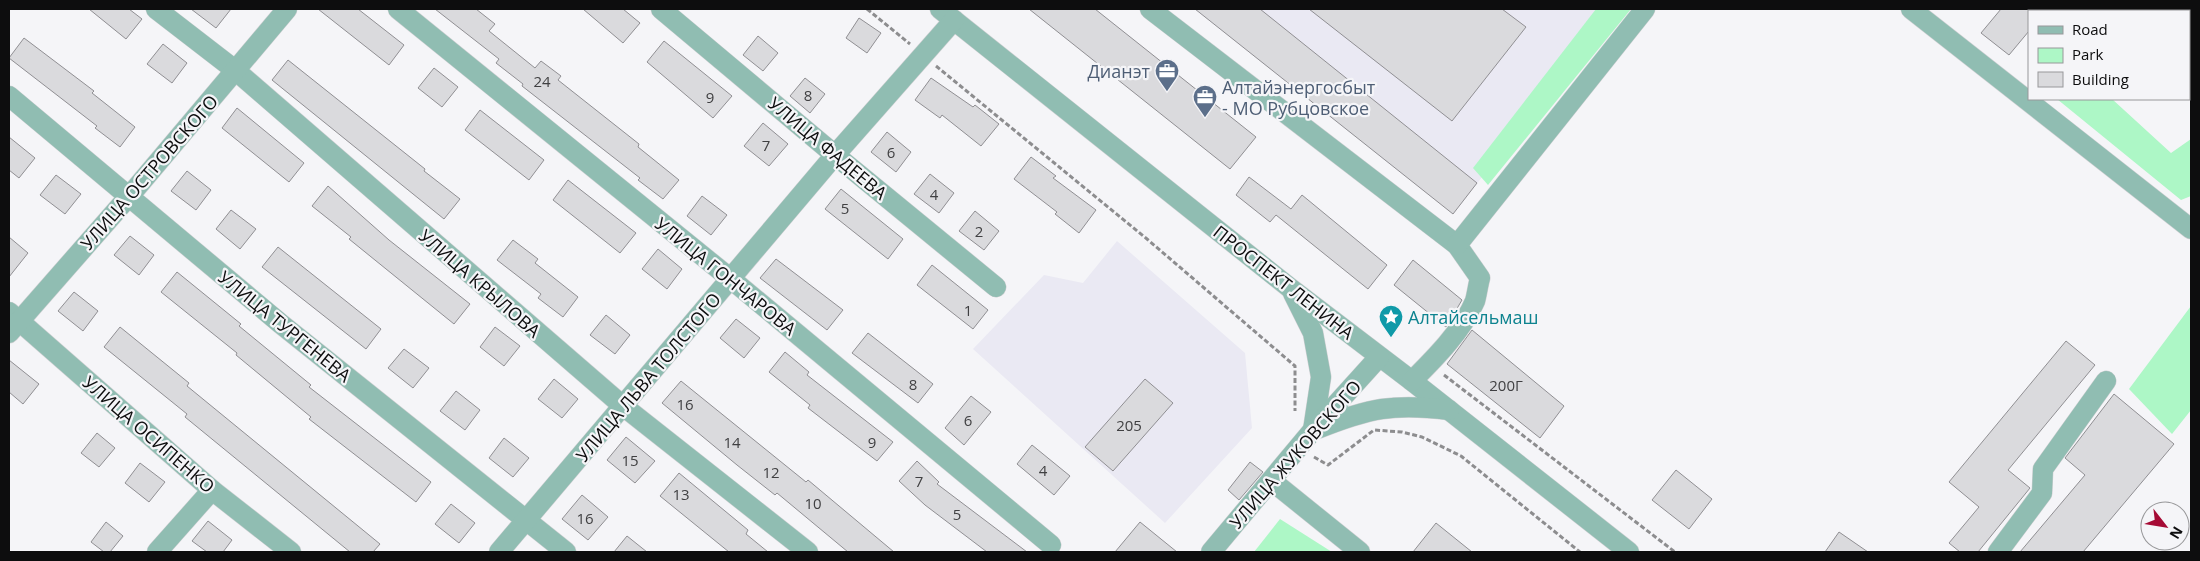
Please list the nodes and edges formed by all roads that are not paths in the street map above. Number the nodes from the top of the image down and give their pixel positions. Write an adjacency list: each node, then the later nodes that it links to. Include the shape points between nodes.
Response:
1 (156, 9): 9 (street, УЛИЦА КРЫЛОВА)
2 (287, 9): 9 (street, УЛИЦА ОСТРОВСКОГО)
3 (398, 9): 15 (street, УЛИЦА ГОНЧАРОВА)
4 (661, 9): 11 (street, УЛИЦА ФАДЕЕВА)
5 (1150, 9): 14 (street)
6 (1645, 9): 14 (street)
7 (1911, 9): 13 (street)
8 (947, 14): 11 (street, УЛИЦА ЛЬВА ТОЛСТОГО, via 923,55); 17 (street, ПРОСПЕКТ ЛЕНИНА)
9 (236, 70): 12 (street, УЛИЦА ОСТРОВСКОГО); 22 (street, УЛИЦА КРЫЛОВА)
10 (9, 96): 12 (street, УЛИЦА ТУРГЕНЕВА)
11 (836, 156): 15 (street, УЛИЦА ЛЬВА ТОЛСТОГО); 16 (street, УЛИЦА ФАДЕЕВА)
12 (129, 196): 18 (street, УЛИЦА ОСТРОВСКОГО); 27 (street, УЛИЦА ТУРГЕНЕВА, via 281,324)
13 (2191, 229)
14 (1456, 245): 20 (street, via 1480,278 1475,301 1458,329)
15 (731, 279): 22 (street, УЛИЦА ЛЬВА ТОЛСТОГО); 28 (street, УЛИЦА ГОНЧАРОВА)
16 (996, 286)
17 (1290, 288): 19 (street, ПРОСПЕКТ ЛЕНИНА); 24 (street, via 1313,333 1321,377)
18 (12, 322): 26 (street, УЛИЦА ОСИПЕНКО)
19 (1379, 357): 20 (street, ПРОСПЕКТ ЛЕНИНА); 24 (street, УЛИЦА ЖУКОВСКОГО)
20 (1412, 381): 23 (street, ПРОСПЕКТ ЛЕНИНА)
21 (2106, 382): 37 (street, via 2043,469 2042,493)
22 (623, 406): 27 (street, УЛИЦА ЛЬВА ТОЛСТОГО); 33 (street, УЛИЦА КРЫЛОВА)
23 (1450, 411): 24 (street, via 1394,406 1354,414); 36 (street, ПРОСПЕКТ ЛЕНИНА)
24 (1313, 430): 25 (street, УЛИЦА ЖУКОВСКОГО)
25 (1272, 481): 34 (street, УЛИЦА ЖУКОВСКОГО); 35 (street)
26 (212, 490): 29 (street); 30 (street, УЛИЦА ОСИПЕНКО)
27 (526, 520): 31 (street, УЛИЦА ЛЬВА ТОЛСТОГО); 32 (street, УЛИЦА ТУРГЕНЕВА)
28 (1051, 545)
29 (157, 552)
30 (291, 552)
31 (499, 552)
32 (566, 552)
33 (808, 552)
34 (1211, 552)
35 (1360, 552)
36 (1629, 552)
37 (1998, 552)

